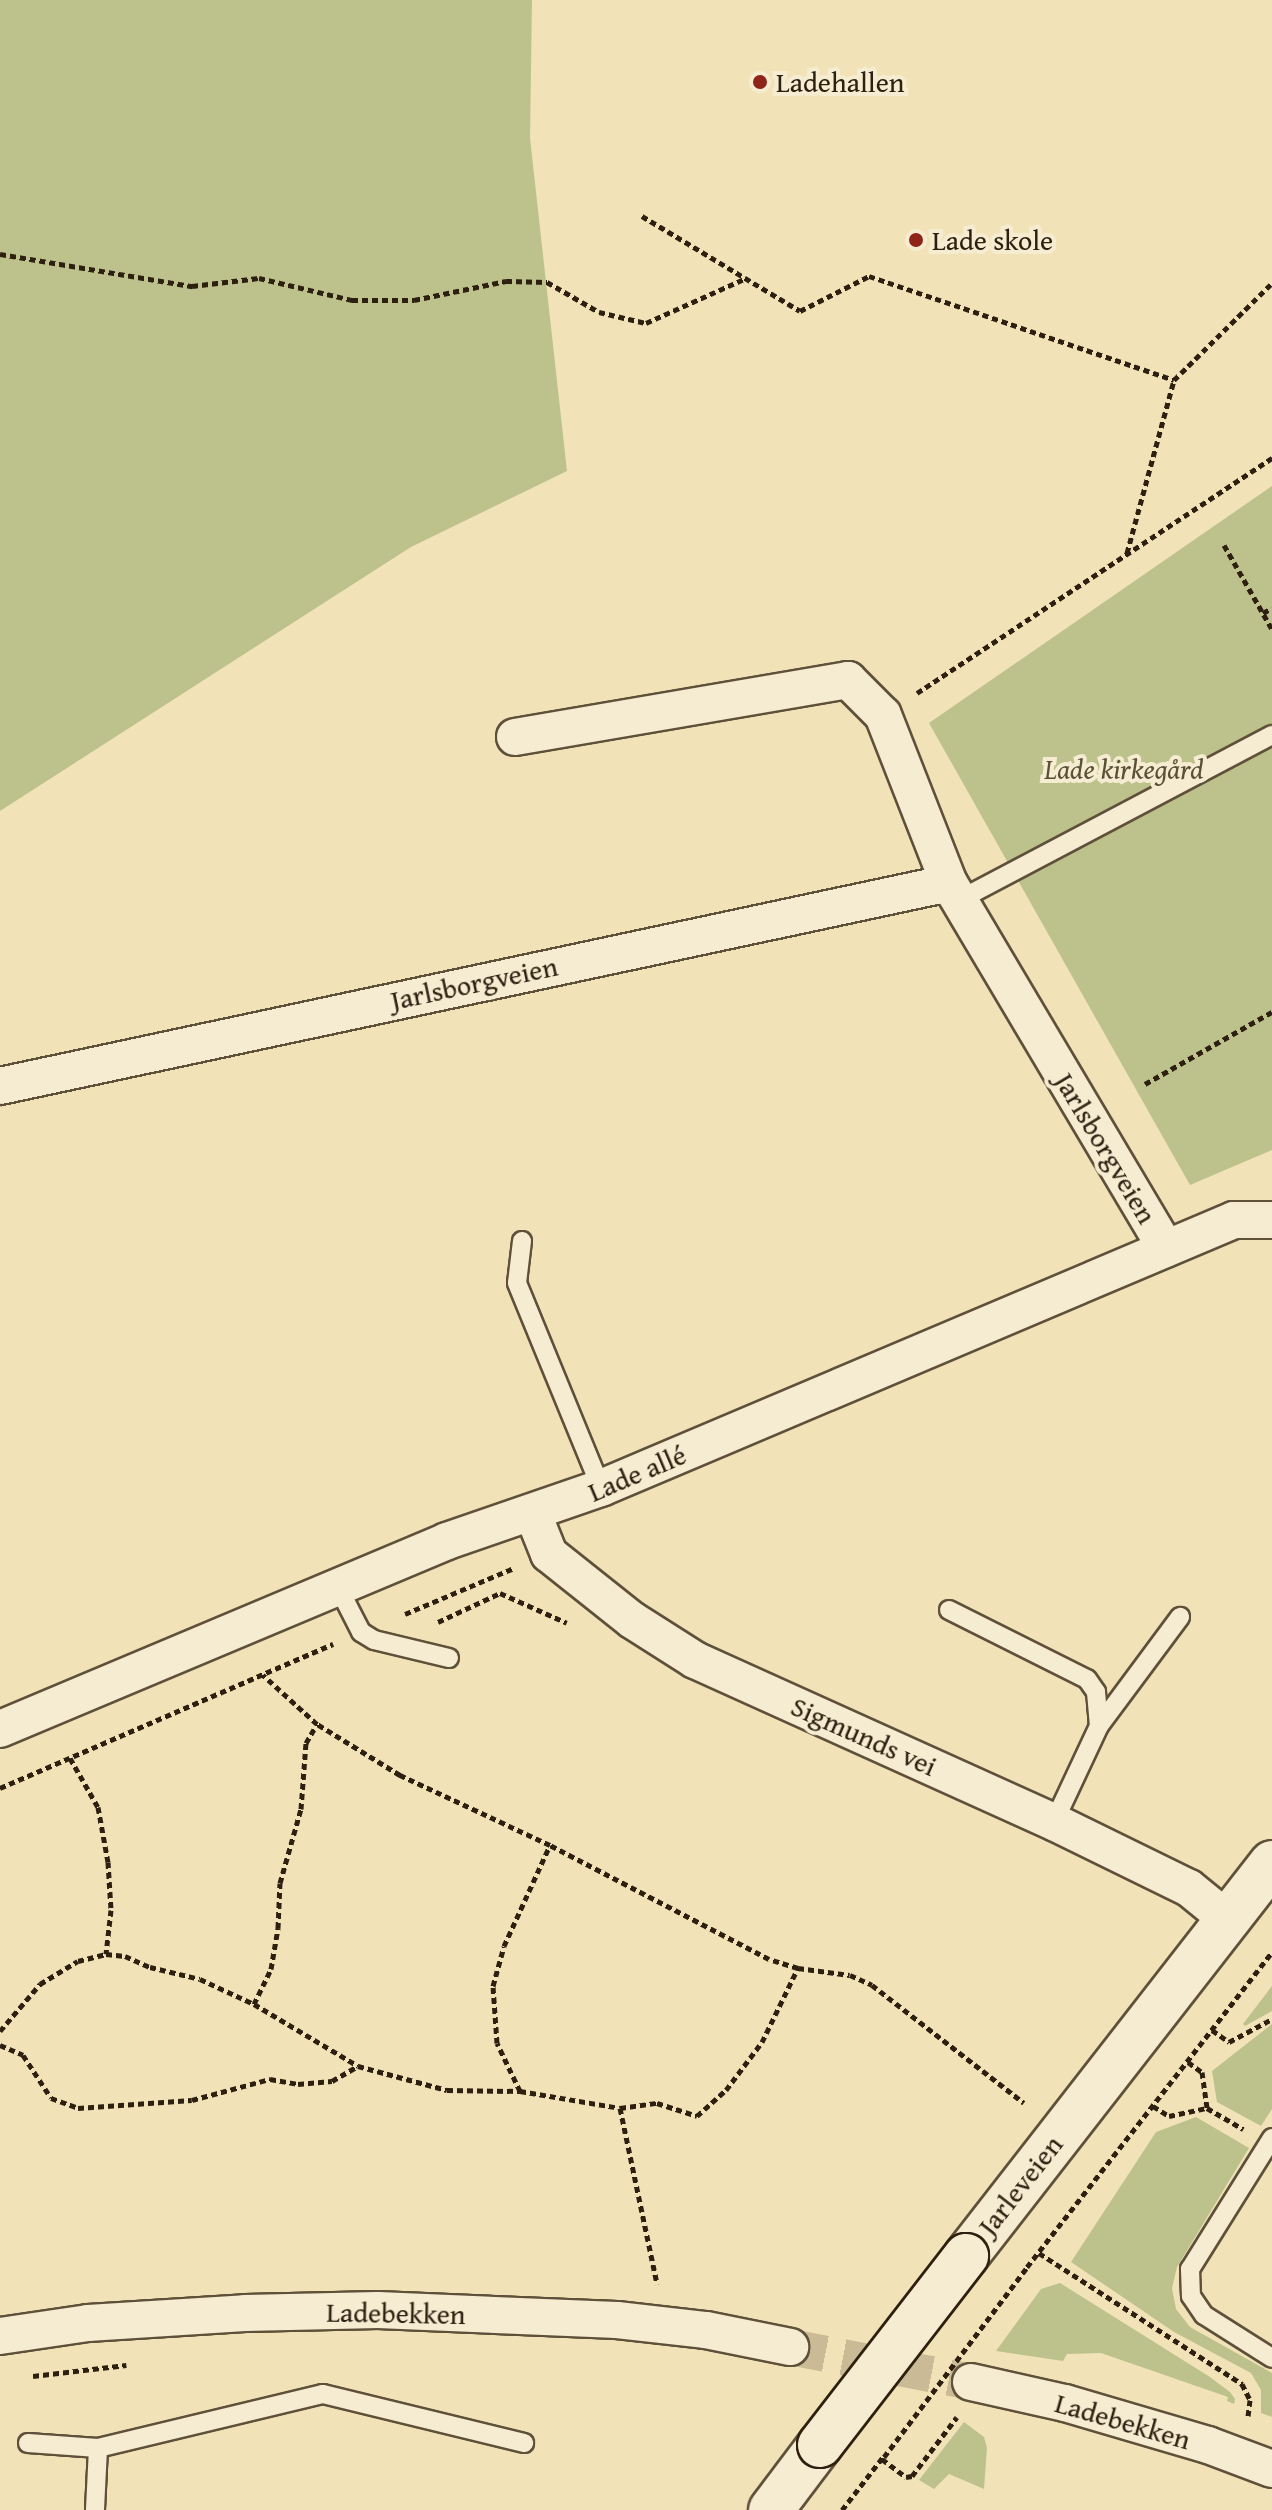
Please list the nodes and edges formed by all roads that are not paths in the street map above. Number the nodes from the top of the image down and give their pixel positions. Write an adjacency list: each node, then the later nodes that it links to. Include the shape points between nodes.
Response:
1 (1272, 735): 3 (lane)
2 (515, 737): 3 (street, Jarlsborgveien, via 848,680 883,715)
3 (954, 892): 4 (street, Jarlsborgveien); 7 (street, Jarlsborgveien)
4 (0, 1086)
5 (1272, 1220): 7 (street, Lade allé, via 1234,1220)
6 (522, 1241): 8 (lane, via 517,1283)
7 (1166, 1248): 8 (street, Lade allé)
8 (601, 1488): 9 (street, Lade allé)
9 (533, 1514): 10 (street, Lade allé); 16 (street, Sigmunds vei, via 549,1554 632,1620 695,1660)
10 (337, 1585): 13 (lane, via 361,1632); 15 (street, Lade allé)
11 (949, 1610): 14 (lane, via 1087,1679 1096,1692)
12 (1180, 1617): 14 (lane)
13 (449, 1658)
14 (1099, 1726): 16 (lane)
15 (0, 1729)
16 (1054, 1822): 18 (street, Sigmunds vei, via 1189,1888)
17 (1272, 1863): 18 (main road, Jarleveien)
18 (1227, 1919): 29 (main road, Jarleveien, bridge)
19 (1270, 2140): 22 (lane, via 1190,2269 1191,2296 1204,2315)
20 (0, 2336): 21 (street, Ladebekken, via 88,2323 378,2310 617,2320)
21 (790, 2347)
22 (1272, 2358)
23 (965, 2398): 27 (street, Ladebekken, via 1065,2403)
24 (28, 2443): 26 (lane)
25 (524, 2443): 26 (lane, via 323,2394)
26 (98, 2448): 28 (lane)
27 (1272, 2469)
28 (95, 2510)
29 (771, 2510)

